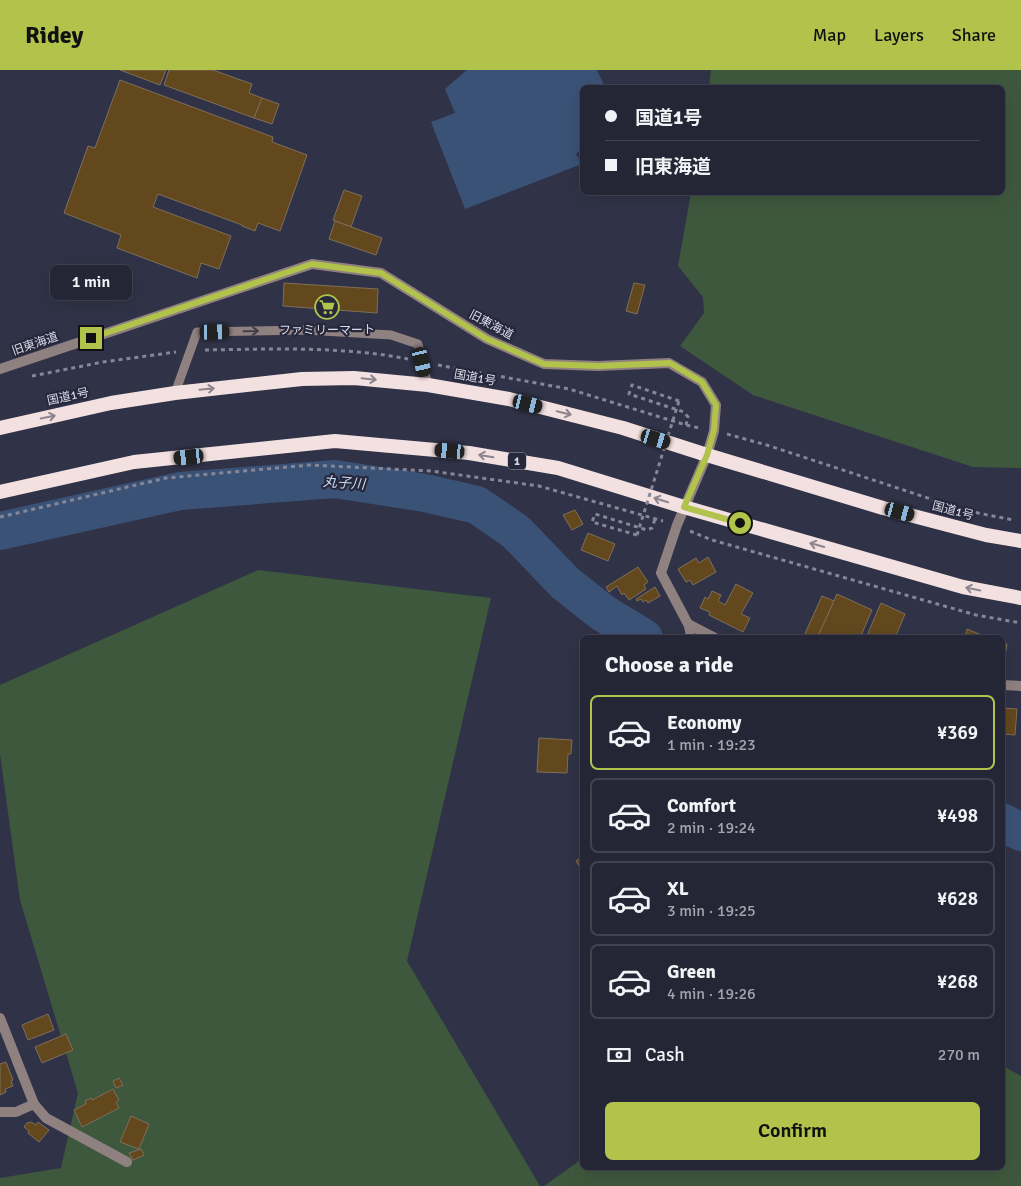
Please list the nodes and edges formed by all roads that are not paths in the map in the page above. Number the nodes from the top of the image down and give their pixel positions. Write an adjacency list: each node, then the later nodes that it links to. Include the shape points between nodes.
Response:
1 (0, 369): 5 (street, 旧東海道, via 312,264 381,273 487,339 544,364 670,363 702,382 716,405)
2 (428, 385): 3 (highway, 国道1号, one-way to 2, via 302,379 354,378); 3 (lane, one-way to 2, via 197,332 305,330 391,336 418,344); 5 (highway, 国道1号, one-way to 5, via 509,399 623,428)
3 (175, 393): 4 (highway, 国道1号, one-way to 3, via 111,403)
4 (0, 428)
5 (707, 455): 7 (street, 旧東海道); 8 (highway, 国道1号, via 883,508 986,535)
6 (0, 492): 7 (highway, 1, one-way to 6, via 558,468 469,453 335,441 134,462)
7 (684, 507): 9 (highway, 1, one-way to 7, via 964,587); 10 (street, 旧東海道, via 662,573)
8 (1021, 540)
9 (1021, 598)
10 (688, 624): 11 (lane); 12 (street)
11 (690, 635)
12 (709, 635)
13 (1005, 685): 14 (street)
14 (1021, 686)
15 (0, 1018): 16 (street)
16 (34, 1104): 17 (street, via 16,1112); 18 (street, via 46,1118)
17 (0, 1112)
18 (127, 1162)

